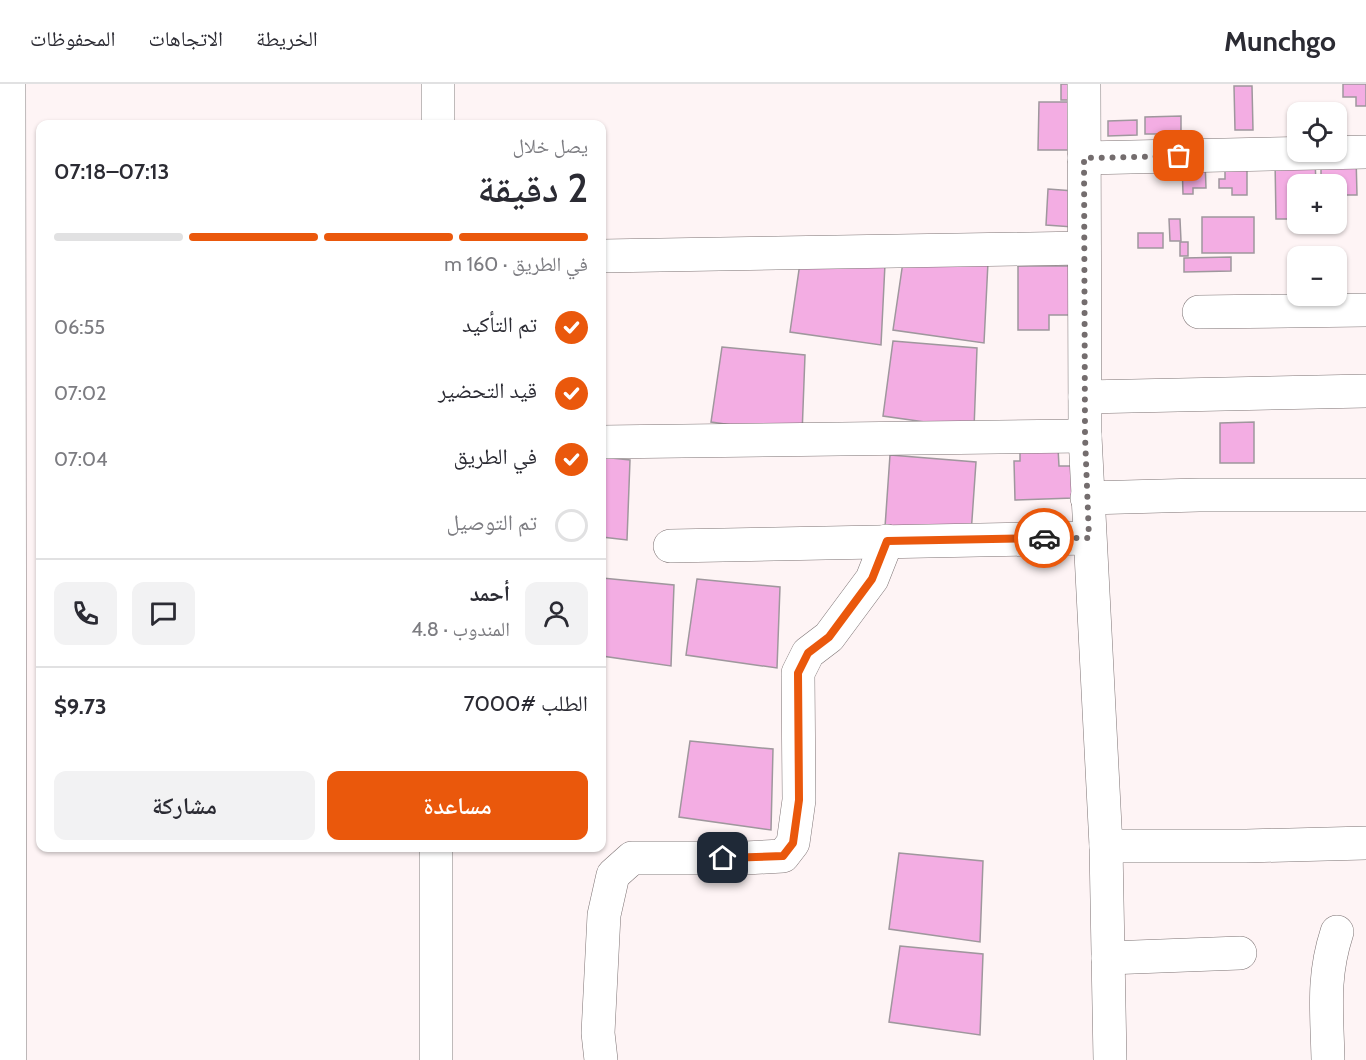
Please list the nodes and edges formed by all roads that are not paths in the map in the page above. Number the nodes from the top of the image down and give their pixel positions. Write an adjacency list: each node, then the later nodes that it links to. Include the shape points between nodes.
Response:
1 (9, 84): 26 (street)
2 (438, 84): 4 (street)
3 (1084, 84): 6 (street)
4 (438, 120)
5 (1366, 152): 6 (street)
6 (1084, 158): 7 (street)
7 (1084, 248): 8 (street); 12 (street)
8 (606, 256)
9 (1366, 310): 10 (street)
10 (1199, 312)
11 (1366, 391): 12 (street)
12 (1085, 397): 13 (street)
13 (1085, 436): 14 (street); 16 (street)
14 (606, 442)
15 (1366, 495): 16 (street)
16 (1087, 498): 17 (street)
17 (1089, 538): 18 (street); 21 (street)
18 (887, 541): 19 (street); 28 (street, via 872,579 829,637 808,653 798,673 799,800 793,843 783,856 632,858 613,875 604,915 598,1033)
19 (670, 546)
20 (1366, 843): 21 (street)
21 (1106, 846): 25 (street)
22 (436, 852): 27 (street)
23 (1337, 932): 30 (street, via 1326,978)
24 (1240, 953): 25 (street)
25 (1108, 958): 29 (street)
26 (10, 1060)
27 (436, 1060)
28 (602, 1060)
29 (1110, 1060)
30 (1328, 1060)

